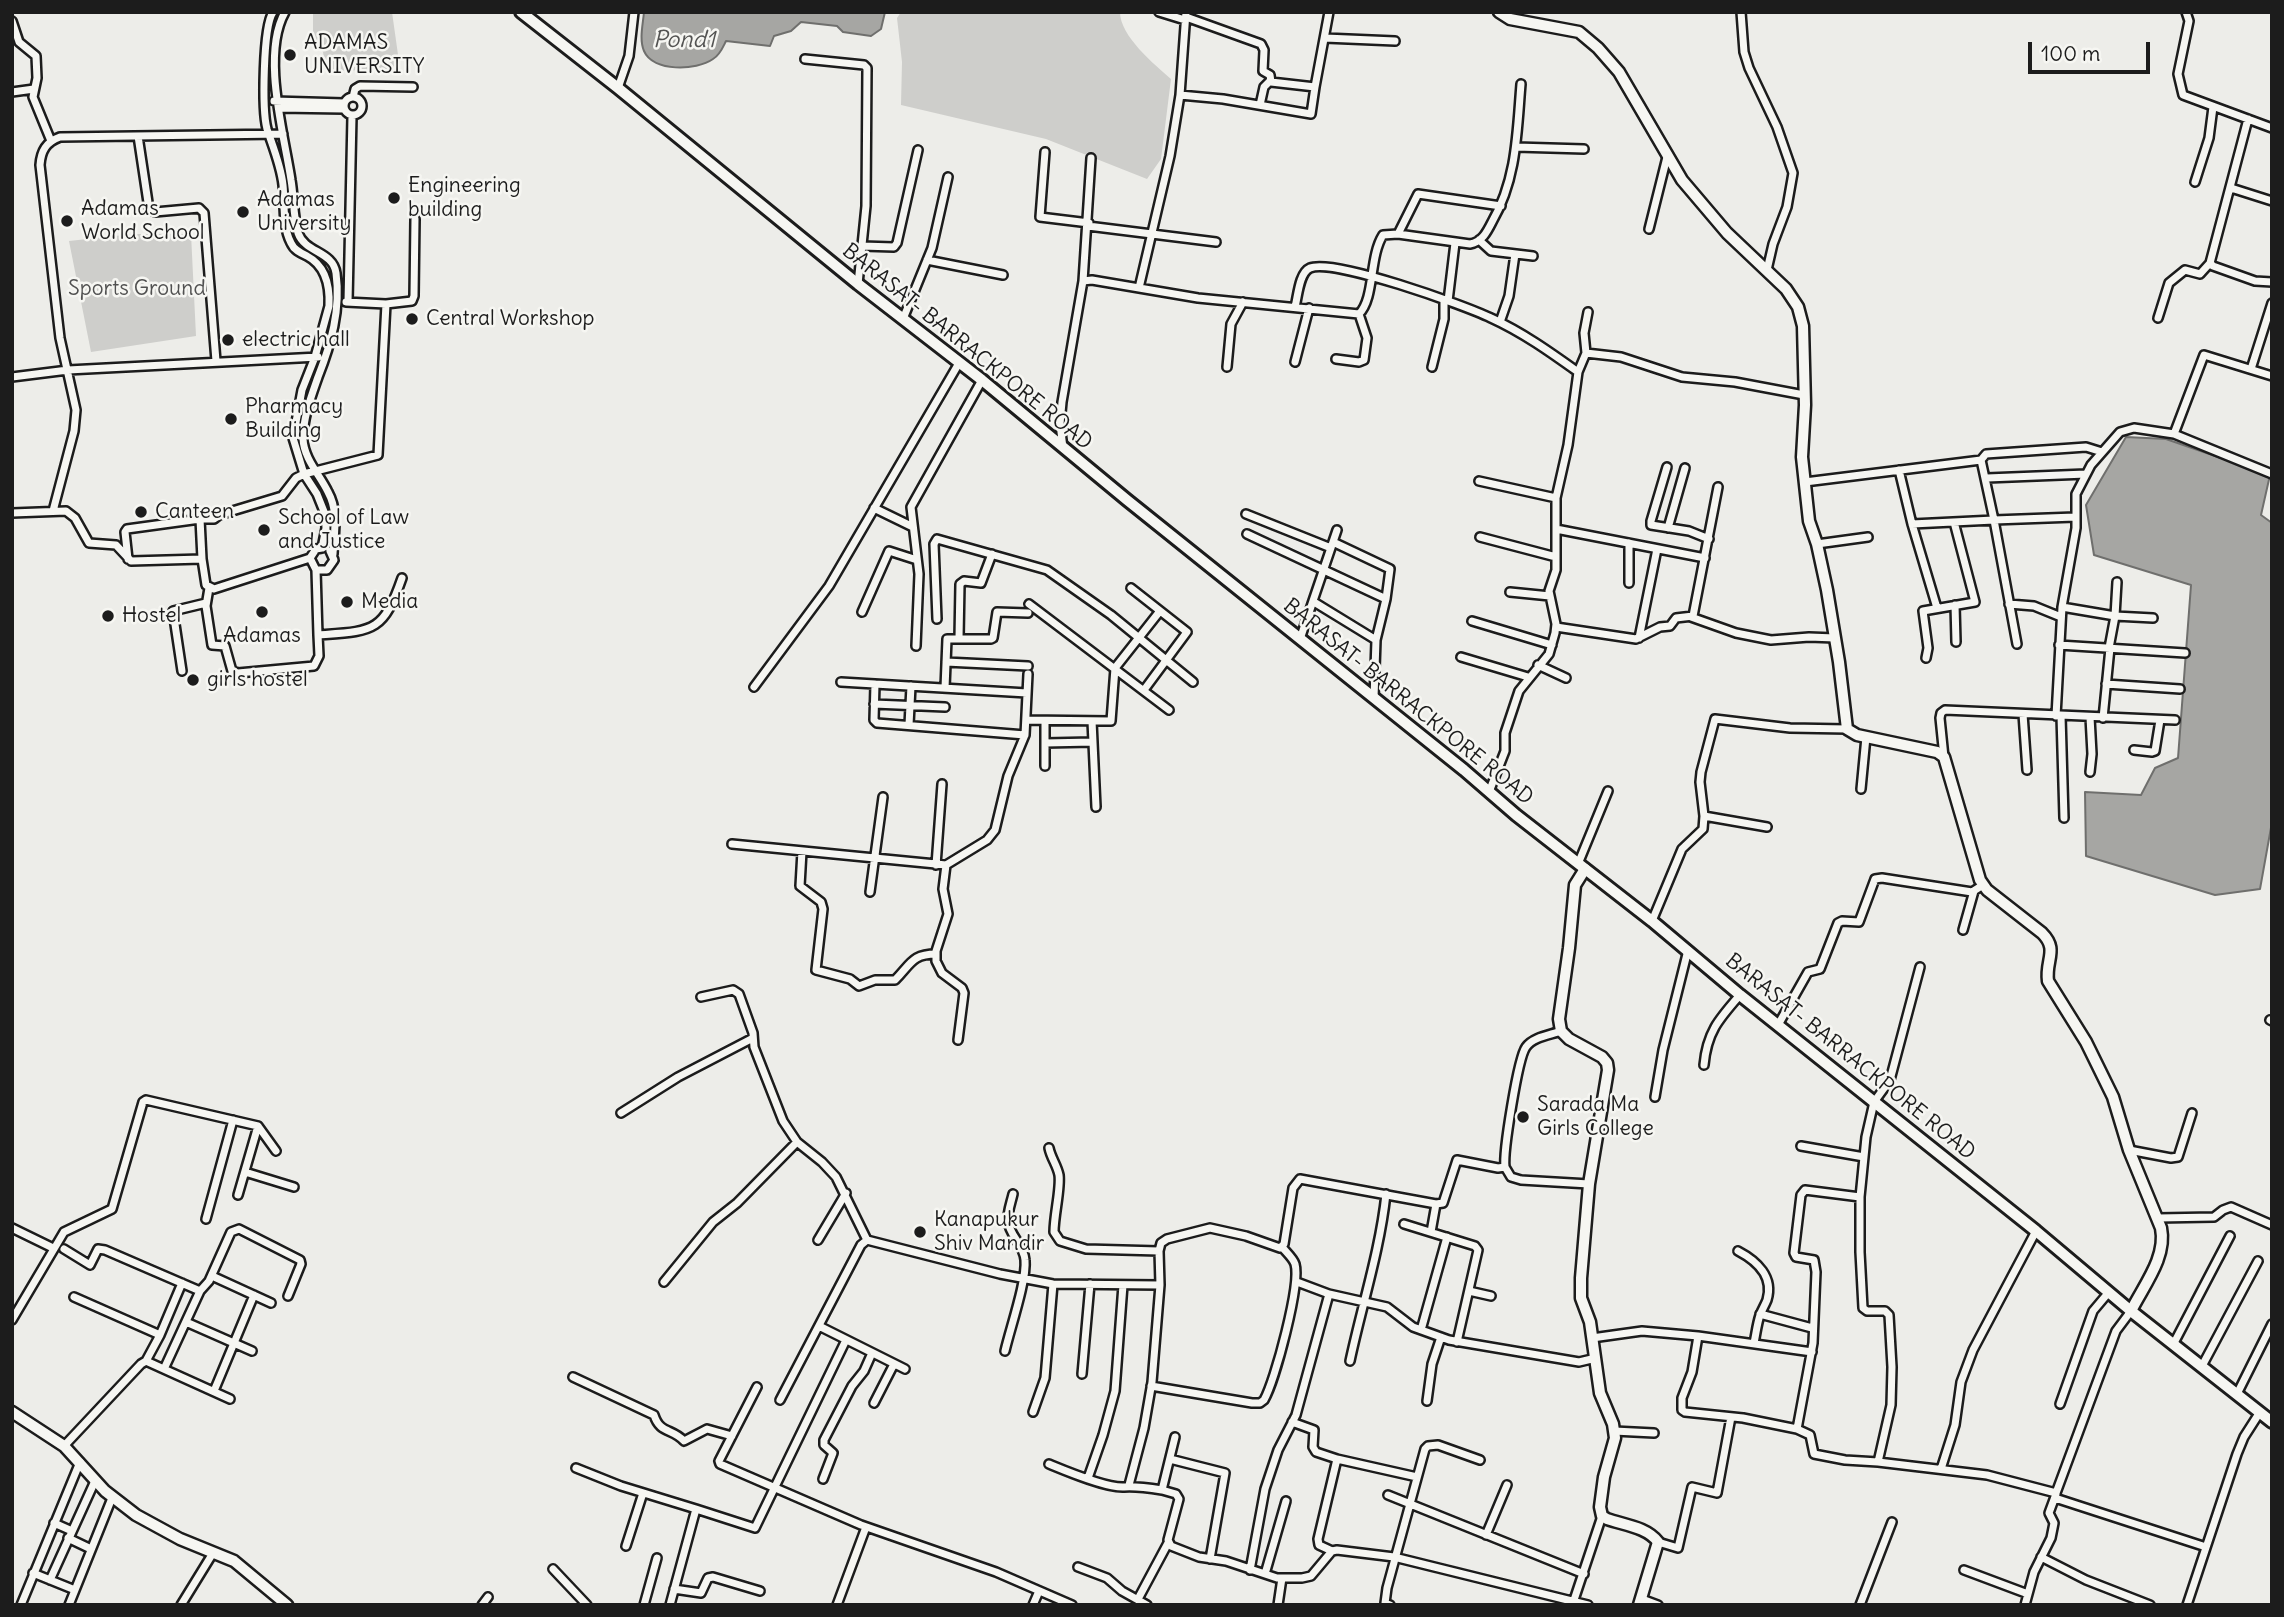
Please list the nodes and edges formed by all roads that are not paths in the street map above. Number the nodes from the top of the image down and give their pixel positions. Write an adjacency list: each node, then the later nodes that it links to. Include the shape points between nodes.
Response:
1 (273, 12): 24 (street, via 266,33)
2 (285, 12): 25 (street, via 276,37)
3 (521, 12): 19 (main road, BARASAT- BARRACKPORE ROAD)
4 (634, 12): 19 (street, via 629,56)
5 (1159, 12): 10 (street)
6 (1328, 12): 12 (street)
7 (1499, 12): 40 (street, via 1510,19 1579,32 1598,48 1619,72)
8 (1741, 12): 62 (street, via 1749,68 1793,173)
9 (2186, 12): 28 (street, via 2189,21 2178,74 2183,95)
10 (1186, 16): 15 (street, via 1261,44 1263,71); 22 (street)
11 (12, 21): 20 (street, via 19,42 36,55)
12 (1325, 38): 13 (street); 18 (street)
13 (1395, 41)
14 (805, 60): 57 (street, via 867,67)
15 (1270, 81): 18 (street); 26 (street)
16 (1521, 84): 36 (street)
17 (413, 87): 23 (street, via 360,86)
18 (1315, 87): 26 (street, via 1311,114)
19 (618, 88): 67 (main road, BARASAT- BARRACKPORE ROAD)
20 (34, 89): 21 (street); 35 (street)
21 (12, 92)
22 (1180, 95): 26 (street); 52 (street)
23 (353, 97): 27 (street); 29 (street, via 362,110)
24 (266, 101): 25 (street); 32 (street)
25 (278, 105): 27 (street); 33 (street)
26 (1260, 105)
27 (344, 106): 29 (street)
28 (2213, 107): 30 (street); 43 (street, via 2210,135)
29 (352, 116): 71 (street)
30 (2248, 119): 31 (street); 44 (street)
31 (2272, 128)
32 (270, 134): 33 (street); 34 (street); 49 (street, via 283,184)
33 (283, 134): 48 (street)
34 (138, 136): 35 (street); 86 (street, via 149,209 199,208 205,216)
35 (51, 141): 92 (street, via 40,165 60,338)
36 (1516, 147): 37 (street); 46 (street)
37 (1584, 149)
38 (918, 150): 57 (street, via 897,243 889,248)
39 (1045, 152): 50 (street, via 1040,217)
40 (1667, 157): 51 (street); 62 (street, via 1727,233)
41 (1091, 158): 50 (street)
42 (948, 177): 60 (street)
43 (2195, 182)
44 (2231, 188): 45 (street); 61 (street)
45 (2272, 201)
46 (1501, 206): 53 (street, via 1418,194); 54 (street)
47 (415, 219): 74 (street, via 414,296 408,303)
48 (296, 222): 49 (street); 70 (street, via 302,241 333,263)
49 (285, 223): 83 (street, via 294,248 320,263 326,278 329,306)
50 (1088, 225): 52 (street); 65 (street)
51 (1649, 229)
52 (1150, 234): 55 (street); 68 (street)
53 (1398, 234): 56 (street); 64 (street, via 1383,235)
54 (1479, 240): 56 (street); 58 (street, via 1491,251)
55 (1216, 242)
56 (1455, 243): 69 (street)
57 (862, 246): 67 (street)
58 (1515, 254): 59 (street); 81 (street, via 1510,296)
59 (1533, 256)
60 (927, 260): 63 (street); 80 (street)
61 (2210, 263): 66 (street, via 2250,279); 79 (street, via 2200,274 2183,271 2170,281)
62 (1767, 270): 97 (street, via 1798,307 1803,326)
63 (1003, 275)
64 (1370, 276): 69 (street); 75 (street, via 1310,268 1303,276); 78 (street, via 1367,304)
65 (1083, 281): 68 (street); 99 (street, via 1062,402)
66 (2272, 282)
67 (858, 284): 80 (main road, BARASAT- BARRACKPORE ROAD)
68 (1139, 288): 72 (street)
69 (1446, 301): 81 (street); 90 (street)
70 (338, 302): 71 (street); 84 (street)
71 (348, 302): 74 (street)
72 (1243, 302): 75 (street); 89 (street, via 1231,321)
73 (2272, 303): 91 (street)
74 (386, 304): 105 (street, via 380,451 374,457)
75 (1295, 307): 76 (street)
76 (1309, 308): 78 (street); 87 (street)
77 (1588, 312): 82 (street)
78 (1359, 314): 85 (street, via 1367,338 1364,360)
79 (2158, 318)
80 (903, 319): 88 (main road, BARASAT- BARRACKPORE ROAD)
81 (1500, 322): 93 (street)
82 (1586, 353): 93 (street); 97 (street, via 1621,357 1682,377)
83 (315, 357): 84 (street); 86 (street); 106 (street, via 302,390 293,435)
84 (325, 357): 105 (street, via 304,429 303,443)
85 (1336, 359)
86 (216, 361): 92 (street)
87 (1295, 362)
88 (959, 363): 96 (main road, BARASAT- BARRACKPORE ROAD); 114 (street)
89 (1227, 367)
90 (1432, 367)
91 (2251, 369): 94 (street); 98 (street, via 2204,355)
92 (68, 370): 95 (street); 115 (street, via 76,419)
93 (1578, 372): 113 (street)
94 (2272, 376)
95 (12, 377)
96 (982, 380): 99 (main road, BARASAT- BARRACKPORE ROAD); 123 (street, via 911,504)
97 (1804, 396): 111 (street)
98 (2174, 434): 100 (street, via 2126,429); 108 (street)
99 (1063, 448): 174 (main road, BARASAT- BARRACKPORE ROAD)
100 (2102, 452): 101 (street, via 2086,447 1984,454); 107 (street)
101 (1981, 460): 104 (street); 109 (street)
102 (1667, 467): 124 (street, via 1651,523)
103 (1685, 468): 124 (street)
104 (1899, 470): 111 (street); 122 (street)
105 (315, 471): 106 (street); 136 (street, via 334,509)
106 (304, 474): 119 (street, via 282,496 214,519); 134 (street, via 325,514)
107 (2085, 474): 109 (street); 118 (street, via 2076,495)
108 (2272, 474)
109 (1987, 478): 120 (street)
110 (1479, 481): 113 (street)
111 (1805, 482): 132 (street)
112 (1718, 486): 130 (street)
113 (1556, 498): 125 (street)
114 (874, 508): 123 (street); 197 (street, via 822,596)
115 (53, 511): 116 (street); 141 (street, via 71,514 89,542 116,545)
116 (12, 513)
117 (1246, 514): 133 (street)
118 (2075, 517): 120 (street); 158 (street)
119 (200, 519): 141 (street, via 126,529); 142 (street)
120 (1994, 520): 121 (street); 156 (street)
121 (1954, 522): 122 (street); 157 (street, via 1975,600)
122 (1912, 523): 159 (street)
123 (913, 527): 143 (street)
124 (1668, 528): 130 (street)
125 (1556, 529): 131 (street); 138 (street)
126 (1337, 530): 133 (street)
127 (1247, 534): 144 (street)
128 (1480, 537): 138 (street)
129 (1868, 537): 132 (street)
130 (1709, 539): 140 (street)
131 (1629, 544): 135 (street); 148 (street)
132 (1817, 544): 173 (street)
133 (1332, 545): 144 (street); 153 (street, via 1390,569)
134 (322, 548): 136 (street); 139 (street)
135 (1657, 549): 140 (street); 172 (street)
136 (332, 554): 145 (street, via 334,560 327,570)
137 (992, 554): 166 (street, via 935,541); 170 (street, via 1047,570); 171 (street, via 981,583 960,584)
138 (1556, 557): 152 (street)
139 (310, 558): 145 (street); 149 (street, via 219,589)
140 (1705, 558): 163 (street)
141 (128, 559): 142 (street)
142 (202, 559): 149 (street)
143 (917, 561): 161 (street, via 889,551); 180 (street)
144 (1324, 568): 153 (street); 154 (street)
145 (316, 569): 169 (street)
146 (402, 578): 169 (street, via 393,604 372,628)
147 (2117, 582): 162 (street)
148 (1629, 583)
149 (209, 588): 155 (street)
150 (1131, 588): 160 (street)
151 (1510, 592): 152 (street)
152 (1550, 596): 168 (street)
153 (1386, 598): 175 (street)
154 (1314, 602): 174 (street); 175 (street)
155 (206, 603): 169 (street, via 212,645 225,646 234,672 314,666 319,656); 189 (street, via 173,611)
156 (2009, 604): 164 (street, via 2034,606); 177 (street)
157 (1955, 606): 159 (street); 176 (street)
158 (2062, 607): 162 (street); 164 (street)
159 (1937, 608): 184 (street, via 1923,611)
160 (1160, 611): 170 (street); 185 (street, via 1187,632)
161 (862, 612)
162 (2115, 615): 165 (street); 181 (street)
163 (1691, 617): 172 (street, via 1676,618); 173 (street, via 1771,640)
164 (2061, 617): 179 (street)
165 (2153, 618)
166 (937, 619)
167 (1472, 621): 178 (street)
168 (1556, 627): 172 (street); 178 (street)
169 (318, 635)
170 (1140, 637): 185 (street); 188 (street)
171 (959, 638): 186 (street, via 947,639); 188 (street, via 991,639 996,612 1029,608)
172 (1639, 638)
173 (1835, 638): 217 (street)
174 (1300, 639): 202 (main road, BARASAT- BARRACKPORE ROAD)
175 (1376, 640): 202 (street)
176 (1956, 642)
177 (2017, 644)
178 (1552, 645): 187 (street)
179 (2059, 645): 181 (street); 208 (street)
180 (916, 646)
181 (2109, 648): 182 (street); 195 (street)
182 (2185, 653)
183 (1461, 657): 190 (street)
184 (1926, 658)
185 (1166, 660): 193 (street); 200 (street)
186 (946, 662): 198 (street); 201 (street, via 1028,670)
187 (1538, 665): 190 (street); 191 (street)
188 (1115, 668): 200 (street); 215 (street, via 1113,718)
189 (182, 671)
190 (1528, 677): 230 (street, via 1511,713 1505,751)
191 (1566, 678)
192 (841, 682): 194 (street)
193 (1193, 682)
194 (875, 684): 196 (street); 203 (street)
195 (2106, 684): 199 (street); 210 (street)
196 (911, 686): 198 (street); 204 (street)
197 (754, 687)
198 (945, 688): 201 (street)
199 (2180, 689)
200 (1144, 690): 206 (street)
201 (1027, 693): 211 (street)
202 (1374, 698): 230 (main road, BARASAT- BARRACKPORE ROAD)
203 (874, 704): 204 (street); 216 (street, via 875,722)
204 (910, 706): 205 (street); 216 (street)
205 (945, 707)
206 (1169, 710)
207 (2023, 714): 208 (street); 223 (street, via 1945,710 1940,718); 225 (street)
208 (2058, 716): 209 (street); 234 (street)
209 (2090, 717): 210 (street); 226 (street)
210 (2103, 718): 212 (street)
211 (1026, 720): 214 (street); 218 (street)
212 (2160, 720): 213 (street); 222 (street, via 2155,751)
213 (2175, 720)
214 (1045, 721): 215 (street); 221 (street)
215 (1092, 722): 220 (street)
216 (909, 725): 218 (street)
217 (1847, 729): 219 (street); 233 (street, via 1715,719 1700,772)
218 (1025, 735): 239 (street, via 992,836)
219 (1866, 737): 223 (street); 228 (street)
220 (1093, 742): 221 (street); 232 (street)
221 (1045, 743): 224 (street)
222 (2134, 751)
223 (1944, 757): 242 (street)
224 (1045, 766)
225 (2027, 770)
226 (2090, 772)
227 (942, 785): 240 (street)
228 (1861, 789)
229 (1608, 791): 241 (street)
230 (1489, 792): 241 (main road, BARASAT- BARRACKPORE ROAD)
231 (883, 797): 238 (street)
232 (1096, 807)
233 (1704, 816): 235 (street); 244 (street, via 1703,829 1682,849)
234 (2064, 818)
235 (1767, 827)
236 (732, 844): 237 (street)
237 (802, 851): 238 (street); 247 (street, via 800,886 821,902 823,909 817,970 862,986 895,980 915,957)
238 (874, 859): 240 (street); 243 (street)
239 (946, 864): 240 (street); 247 (street, via 943,889 948,914)
240 (936, 865)
241 (1582, 867): 244 (main road, BARASAT- BARRACKPORE ROAD); 252 (street, via 1575,885)
242 (1978, 888): 245 (street); 251 (street, via 1875,879 1859,922 1838,923 1820,969 1808,972); 265 (street, via 2050,942 2048,981 2113,1097)
243 (870, 892)
244 (1652, 921): 246 (main road, BARASAT- BARRACKPORE ROAD)
245 (1963, 930)
246 (1688, 950): 249 (main road, BARASAT- BARRACKPORE ROAD); 256 (street)
247 (936, 954): 254 (street, via 940,971 964,993)
248 (1920, 967): 257 (street, via 1890,1080)
249 (1740, 995): 251 (main road, BARASAT- BARRACKPORE ROAD); 255 (street, via 1711,1030)
250 (701, 997): 253 (street, via 736,991)
251 (1778, 1025): 257 (main road, BARASAT- BARRACKPORE ROAD)
252 (1561, 1031): 268 (street, via 1531,1042 1524,1051); 270 (street, via 1607,1063)
253 (753, 1038): 258 (street); 262 (street, via 775,1104)
254 (958, 1040)
255 (1704, 1065)
256 (1655, 1097)
257 (1874, 1102): 267 (street); 283 (main road, BARASAT- BARRACKPORE ROAD)
258 (621, 1113)
259 (2192, 1113): 265 (street, via 2178,1157)
260 (233, 1120): 261 (street); 279 (street); 290 (street, via 143,1102 112,1209 69,1228)
261 (258, 1126): 266 (street); 269 (street)
262 (797, 1142): 272 (street, via 828,1168); 297 (street, via 713,1222)
263 (1801, 1146): 267 (street)
264 (1049, 1149): 292 (street, via 1060,1179 1054,1232 1060,1241 1086,1249)
265 (2129, 1150): 278 (street)
266 (276, 1152)
267 (1864, 1157): 276 (street)
268 (1505, 1167): 270 (street, via 1511,1177 1521,1180); 277 (street, via 1457,1160 1445,1201)
269 (245, 1172): 271 (street); 275 (street)
270 (1589, 1185): 325 (street, via 1581,1298)
271 (294, 1187)
272 (846, 1193): 287 (street); 288 (street)
273 (1013, 1194): 296 (street, via 1007,1219 1025,1259)
274 (1386, 1194): 277 (street); 289 (street, via 1300,1180 1293,1188); 312 (street)
275 (238, 1195)
276 (1860, 1197): 320 (street, via 1805,1190 1801,1195 1794,1253 1815,1262); 369 (street, via 1863,1308 1889,1315 1891,1405)
277 (1436, 1204): 284 (street)
278 (2158, 1218): 281 (street, via 2214,1217 2228,1207); 314 (street, via 2161,1253)
279 (206, 1219)
280 (1404, 1224): 284 (street)
281 (2272, 1225)
282 (12, 1228): 290 (street)
283 (2036, 1230): 306 (main road, BARASAT- BARRACKPORE ROAD); 372 (street, via 1973,1350)
284 (1431, 1232): 286 (street)
285 (2230, 1236): 330 (street)
286 (1447, 1237): 305 (street, via 1478,1250); 321 (street)
287 (818, 1240)
288 (867, 1240): 296 (street); 319 (street)
289 (1282, 1247): 292 (street, via 1210,1227 1167,1239); 298 (street, via 1295,1263)
290 (53, 1248): 316 (street)
291 (64, 1249): 299 (street, via 90,1265 98,1249 105,1250)
292 (1159, 1251): 303 (street)
293 (1738, 1251): 315 (street, via 1767,1277 1767,1302)
294 (2258, 1261): 339 (street)
295 (212, 1276): 304 (street); 308 (street); 309 (street, via 231,1232 239,1229 300,1260)
296 (1023, 1277): 300 (street); 332 (street)
297 (664, 1282)
298 (1297, 1282): 307 (street); 344 (street, via 1281,1350 1260,1403)
299 (183, 1283): 304 (street); 322 (street)
300 (1053, 1284): 301 (street); 354 (street, via 1045,1378)
301 (1090, 1284): 302 (street); 342 (street)
302 (1123, 1285): 303 (street); 373 (street, via 1115,1391)
303 (1160, 1285): 344 (street)
304 (200, 1291): 317 (street)
305 (1469, 1291): 310 (street); 327 (street)
306 (2109, 1292): 314 (main road, BARASAT- BARRACKPORE ROAD); 352 (street, via 2093,1311)
307 (1329, 1294): 312 (street); 357 (street)
308 (254, 1295): 313 (street); 328 (street)
309 (288, 1296)
310 (1491, 1296)
311 (74, 1297): 322 (street)
312 (1363, 1300): 321 (street, via 1387,1307); 337 (street)
313 (271, 1303)
314 (2131, 1311): 330 (main road, BARASAT- BARRACKPORE ROAD); 383 (street, via 2116,1331)
315 (1760, 1314): 320 (street); 329 (street)
316 (12, 1320)
317 (186, 1322): 328 (street); 340 (street)
318 (2272, 1324): 347 (street)
319 (819, 1326): 326 (street); 349 (street)
320 (1812, 1328): 333 (street)
321 (1421, 1329): 324 (street)
322 (160, 1335): 336 (street)
323 (1698, 1336): 325 (street, via 1642,1331); 329 (street); 356 (street, via 1682,1410)
324 (1441, 1337): 327 (street); 350 (street)
325 (1592, 1338): 335 (street)
326 (846, 1340): 334 (street); 379 (street)
327 (1457, 1342): 335 (street, via 1579,1362)
328 (234, 1343): 331 (street); 346 (street)
329 (1754, 1343): 333 (street)
330 (2174, 1343): 339 (main road, BARASAT- BARRACKPORE ROAD)
331 (252, 1351)
332 (1005, 1351)
333 (1812, 1352): 359 (street)
334 (872, 1353): 338 (street); 375 (street, via 824,1440 833,1453)
335 (1596, 1358): 360 (street, via 1600,1393)
336 (146, 1361): 340 (street); 364 (street)
337 (1350, 1361)
338 (894, 1364): 341 (street); 351 (street)
339 (2202, 1366): 347 (main road, BARASAT- BARRACKPORE ROAD)
340 (164, 1369): 346 (street)
341 (905, 1369)
342 (1082, 1374)
343 (573, 1377): 362 (street, via 654,1415 658,1426 684,1441 707,1429)
344 (1151, 1386): 377 (street)
345 (757, 1387): 362 (street)
346 (214, 1391): 348 (street)
347 (2236, 1394): 355 (main road, BARASAT- BARRACKPORE ROAD)
348 (230, 1399)
349 (780, 1400)
350 (1427, 1401)
351 (874, 1403)
352 (2060, 1404)
353 (12, 1412): 364 (street)
354 (1032, 1412)
355 (2260, 1412): 358 (main road, BARASAT- BARRACKPORE ROAD); 397 (street, via 2237,1454)
356 (1731, 1417): 359 (street); 394 (street, via 1717,1493 1692,1487 1678,1548)
357 (1292, 1422): 366 (street, via 1314,1430 1313,1450); 407 (street, via 1265,1489)
358 (2272, 1422)
359 (1797, 1429): 369 (street, via 1810,1435 1814,1454)
360 (1614, 1431): 361 (street); 388 (street)
361 (1654, 1433)
362 (732, 1436): 379 (street, via 720,1464)
363 (1175, 1437): 365 (street)
364 (64, 1446): 368 (street)
365 (1170, 1459): 380 (street); 404 (street, via 1225,1473)
366 (1337, 1459): 374 (street); 399 (street, via 1318,1539 1319,1545)
367 (1480, 1460): 374 (street, via 1428,1446)
368 (80, 1462): 376 (street); 390 (street)
369 (1878, 1462): 372 (street)
370 (1049, 1464): 373 (street)
371 (576, 1468): 381 (street)
372 (1941, 1469): 383 (street, via 1987,1475)
373 (1087, 1478): 377 (street)
374 (1417, 1478): 386 (street)
375 (823, 1479)
376 (96, 1481): 384 (street); 392 (street)
377 (1129, 1485): 380 (street)
378 (1507, 1485): 393 (street)
379 (773, 1489): 387 (street, via 755,1528); 391 (street)
380 (1162, 1490): 395 (street, via 1179,1499)
381 (643, 1493): 387 (street); 396 (street)
382 (1388, 1495): 386 (street)
383 (2055, 1495): 397 (street); 401 (street, via 2049,1513 2054,1523 2051,1538)
384 (112, 1498): 398 (street); 400 (street, via 149,1523)
385 (1286, 1501): 410 (street)
386 (1410, 1504): 393 (street); 403 (street)
387 (696, 1509): 414 (street)
388 (1602, 1516): 394 (street, via 1643,1531); 411 (street)
389 (1892, 1522): 440 (street)
390 (54, 1523): 392 (street); 409 (street)
391 (866, 1527): 417 (street); 433 (street)
392 (70, 1534): 398 (street); 413 (street)
393 (1486, 1535): 411 (street)
394 (1658, 1542): 422 (street)
395 (1168, 1543): 404 (street); 420 (street)
396 (626, 1546)
397 (2206, 1548): 443 (street)
398 (92, 1549): 415 (street)
399 (1332, 1551): 403 (street); 412 (street, via 1311,1576)
400 (213, 1553): 428 (street); 429 (street, via 244,1566)
401 (2041, 1557): 418 (street); 442 (street)
402 (657, 1558): 424 (street)
403 (1396, 1558): 421 (street); 425 (street)
404 (1210, 1559): 407 (street)
405 (1078, 1567): 420 (street, via 1107,1578)
406 (553, 1569): 431 (street)
407 (1250, 1570): 410 (street)
408 (1964, 1570): 418 (street)
409 (33, 1573): 413 (street); 423 (street)
410 (1265, 1574): 412 (street)
411 (1584, 1574): 421 (street)
412 (1282, 1578): 437 (street)
413 (50, 1580): 415 (street)
414 (674, 1589): 416 (street, via 701,1593 713,1577); 432 (street)
415 (75, 1590): 427 (street)
416 (760, 1591)
417 (1039, 1591): 434 (street); 435 (street)
418 (2028, 1594): 441 (street)
419 (488, 1597): 430 (street)
420 (1138, 1599): 436 (street)
421 (1574, 1600): 438 (street)
422 (1641, 1602): 439 (street)
423 (21, 1603): 426 (street)
424 (643, 1604)
425 (1387, 1604)
426 (31, 1605)
427 (69, 1605)
428 (181, 1605)
429 (287, 1605)
430 (482, 1605)
431 (587, 1605)
432 (670, 1605)
433 (837, 1605)
434 (1033, 1605)
435 (1072, 1605)
436 (1147, 1605)
437 (1278, 1605)
438 (1588, 1605)
439 (1658, 1605)
440 (1860, 1605)
441 (2025, 1605)
442 (2150, 1605)
443 (2187, 1605)

